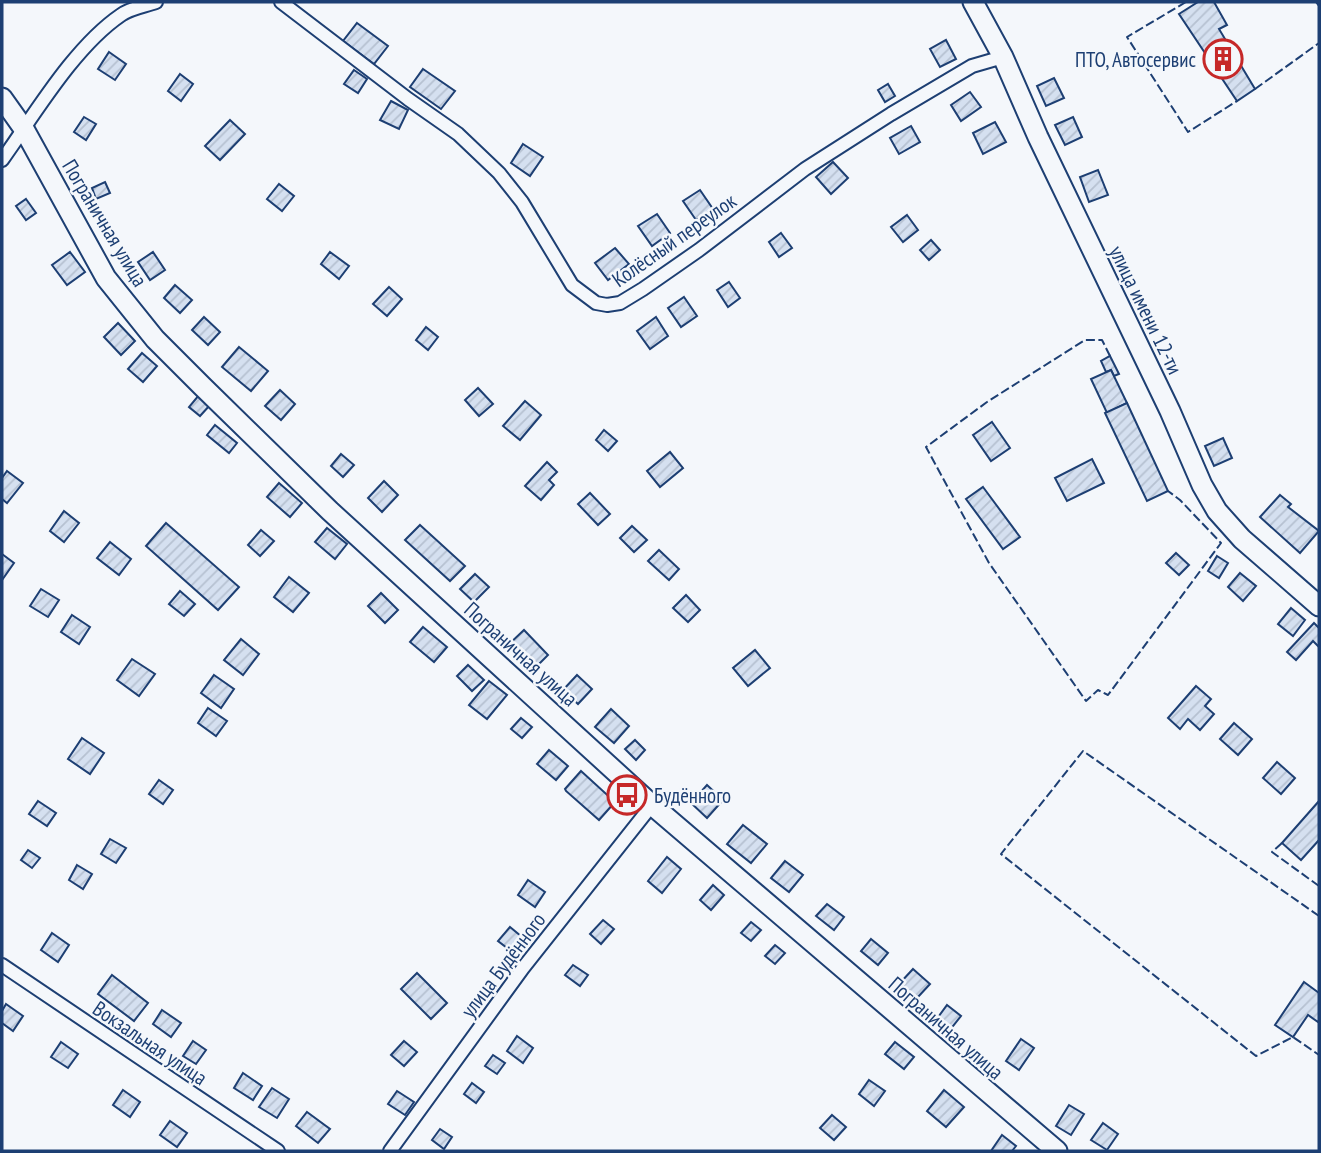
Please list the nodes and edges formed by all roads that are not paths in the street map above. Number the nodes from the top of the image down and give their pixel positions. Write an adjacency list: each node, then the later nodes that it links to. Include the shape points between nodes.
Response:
1 (156, 2): 6 (street, via 123,13 99,33)
2 (281, 2): 4 (street, Колёсный переулок, via 458,134 522,202 572,285 596,303 607,305 643,289 805,169 891,114 972,66)
3 (973, 2): 4 (street, улица имени 12-ти)
4 (1003, 57): 8 (street, улица имени 12-ти, via 1202,485 1241,539)
5 (2, 98): 6 (street, Пограничная улица)
6 (24, 129): 7 (street); 9 (street, Пограничная улица, via 106,278 155,339 330,511)
7 (2, 160)
8 (1319, 606)
9 (652, 805): 12 (street, улица Будённого, via 523,968); 13 (street, Пограничная улица)
10 (2, 965): 11 (street, Вокзальная улица)
11 (278, 1151)
12 (390, 1151)
13 (1057, 1151)

